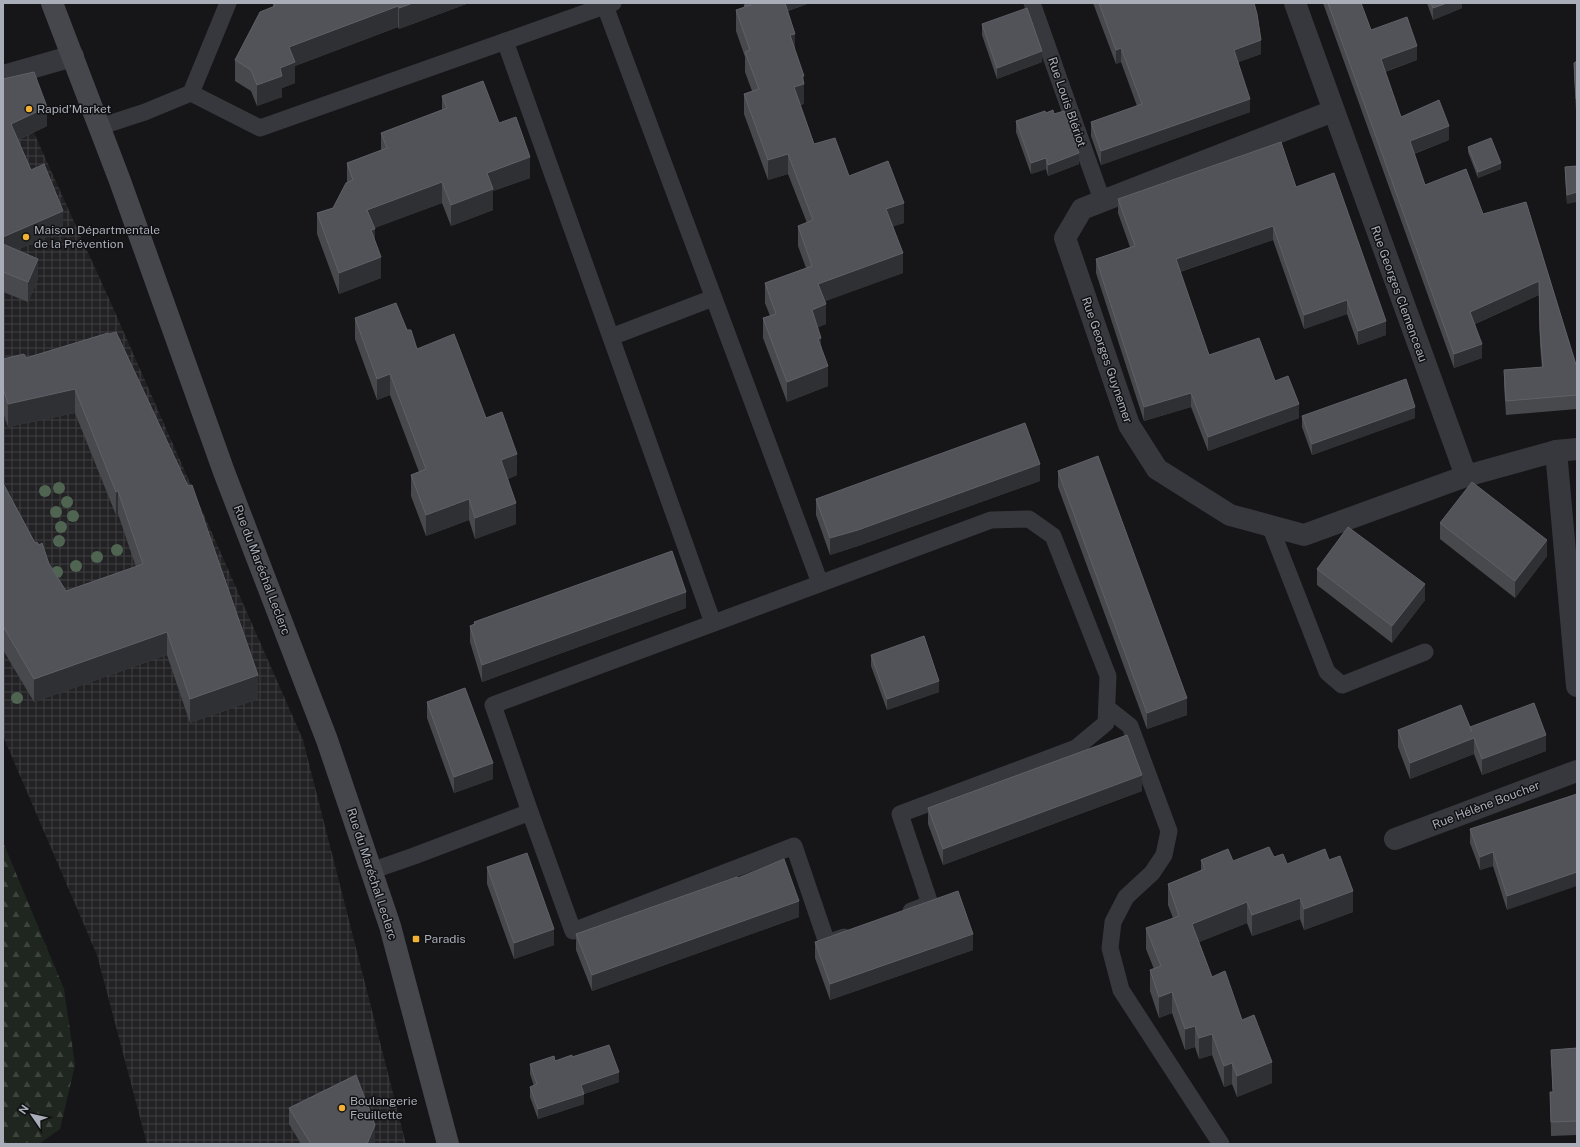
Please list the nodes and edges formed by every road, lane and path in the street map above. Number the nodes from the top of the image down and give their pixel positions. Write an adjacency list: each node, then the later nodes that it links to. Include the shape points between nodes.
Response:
1 (52, 3): 7 (main road, Rue du Maréchal Leclerc)
2 (228, 3): 9 (lane)
3 (1032, 3): 12 (lane, Rue Louis Blériot)
4 (1295, 3): 10 (street, Rue Georges Clemenceau)
5 (609, 4): 6 (lane); 13 (lane)
6 (505, 41): 9 (lane, via 260,128); 14 (lane)
7 (72, 56): 8 (street); 11 (main road, Rue du Maréchal Leclerc)
8 (3, 76)
9 (191, 93): 11 (lane)
10 (1333, 110): 12 (street, Rue Georges Guynemer); 17 (street, Rue Georges Clemenceau)
11 (99, 127): 27 (main road, Rue du Maréchal Leclerc, via 224,472 327,740)
12 (1102, 200): 18 (street, Rue Georges Guynemer, via 1082,209 1065,238 1129,425 1157,469 1230,515)
13 (713, 298): 14 (lane); 19 (lane)
14 (611, 337): 20 (lane)
15 (1577, 449): 16 (street)
16 (1556, 451): 17 (street); 22 (street)
17 (1466, 476): 18 (street, Rue Georges Guynemer, via 1304,535)
18 (1270, 526): 21 (lane, via 1327,672 1342,685)
19 (820, 583): 20 (lane); 23 (lane, via 992,520 1029,519 1053,536 1108,676)
20 (713, 623): 25 (lane, via 492,705)
21 (1425, 652)
22 (1577, 686)
23 (1107, 708): 28 (lane, via 1106,723 1076,748 900,814 930,904); 31 (lane, via 1130,726 1169,831 1164,855 1152,873 1126,897 1113,922 1110,948 1121,990)
24 (1577, 771): 26 (street, Rue Hélène Boucher)
25 (530, 812): 27 (lane); 29 (lane, via 574,931 794,846 827,943)
26 (1395, 839)
27 (371, 870): 30 (main road, Rue du Maréchal Leclerc, via 390,926)
28 (893, 918)
29 (856, 932)
30 (448, 1144)
31 (1221, 1144)

